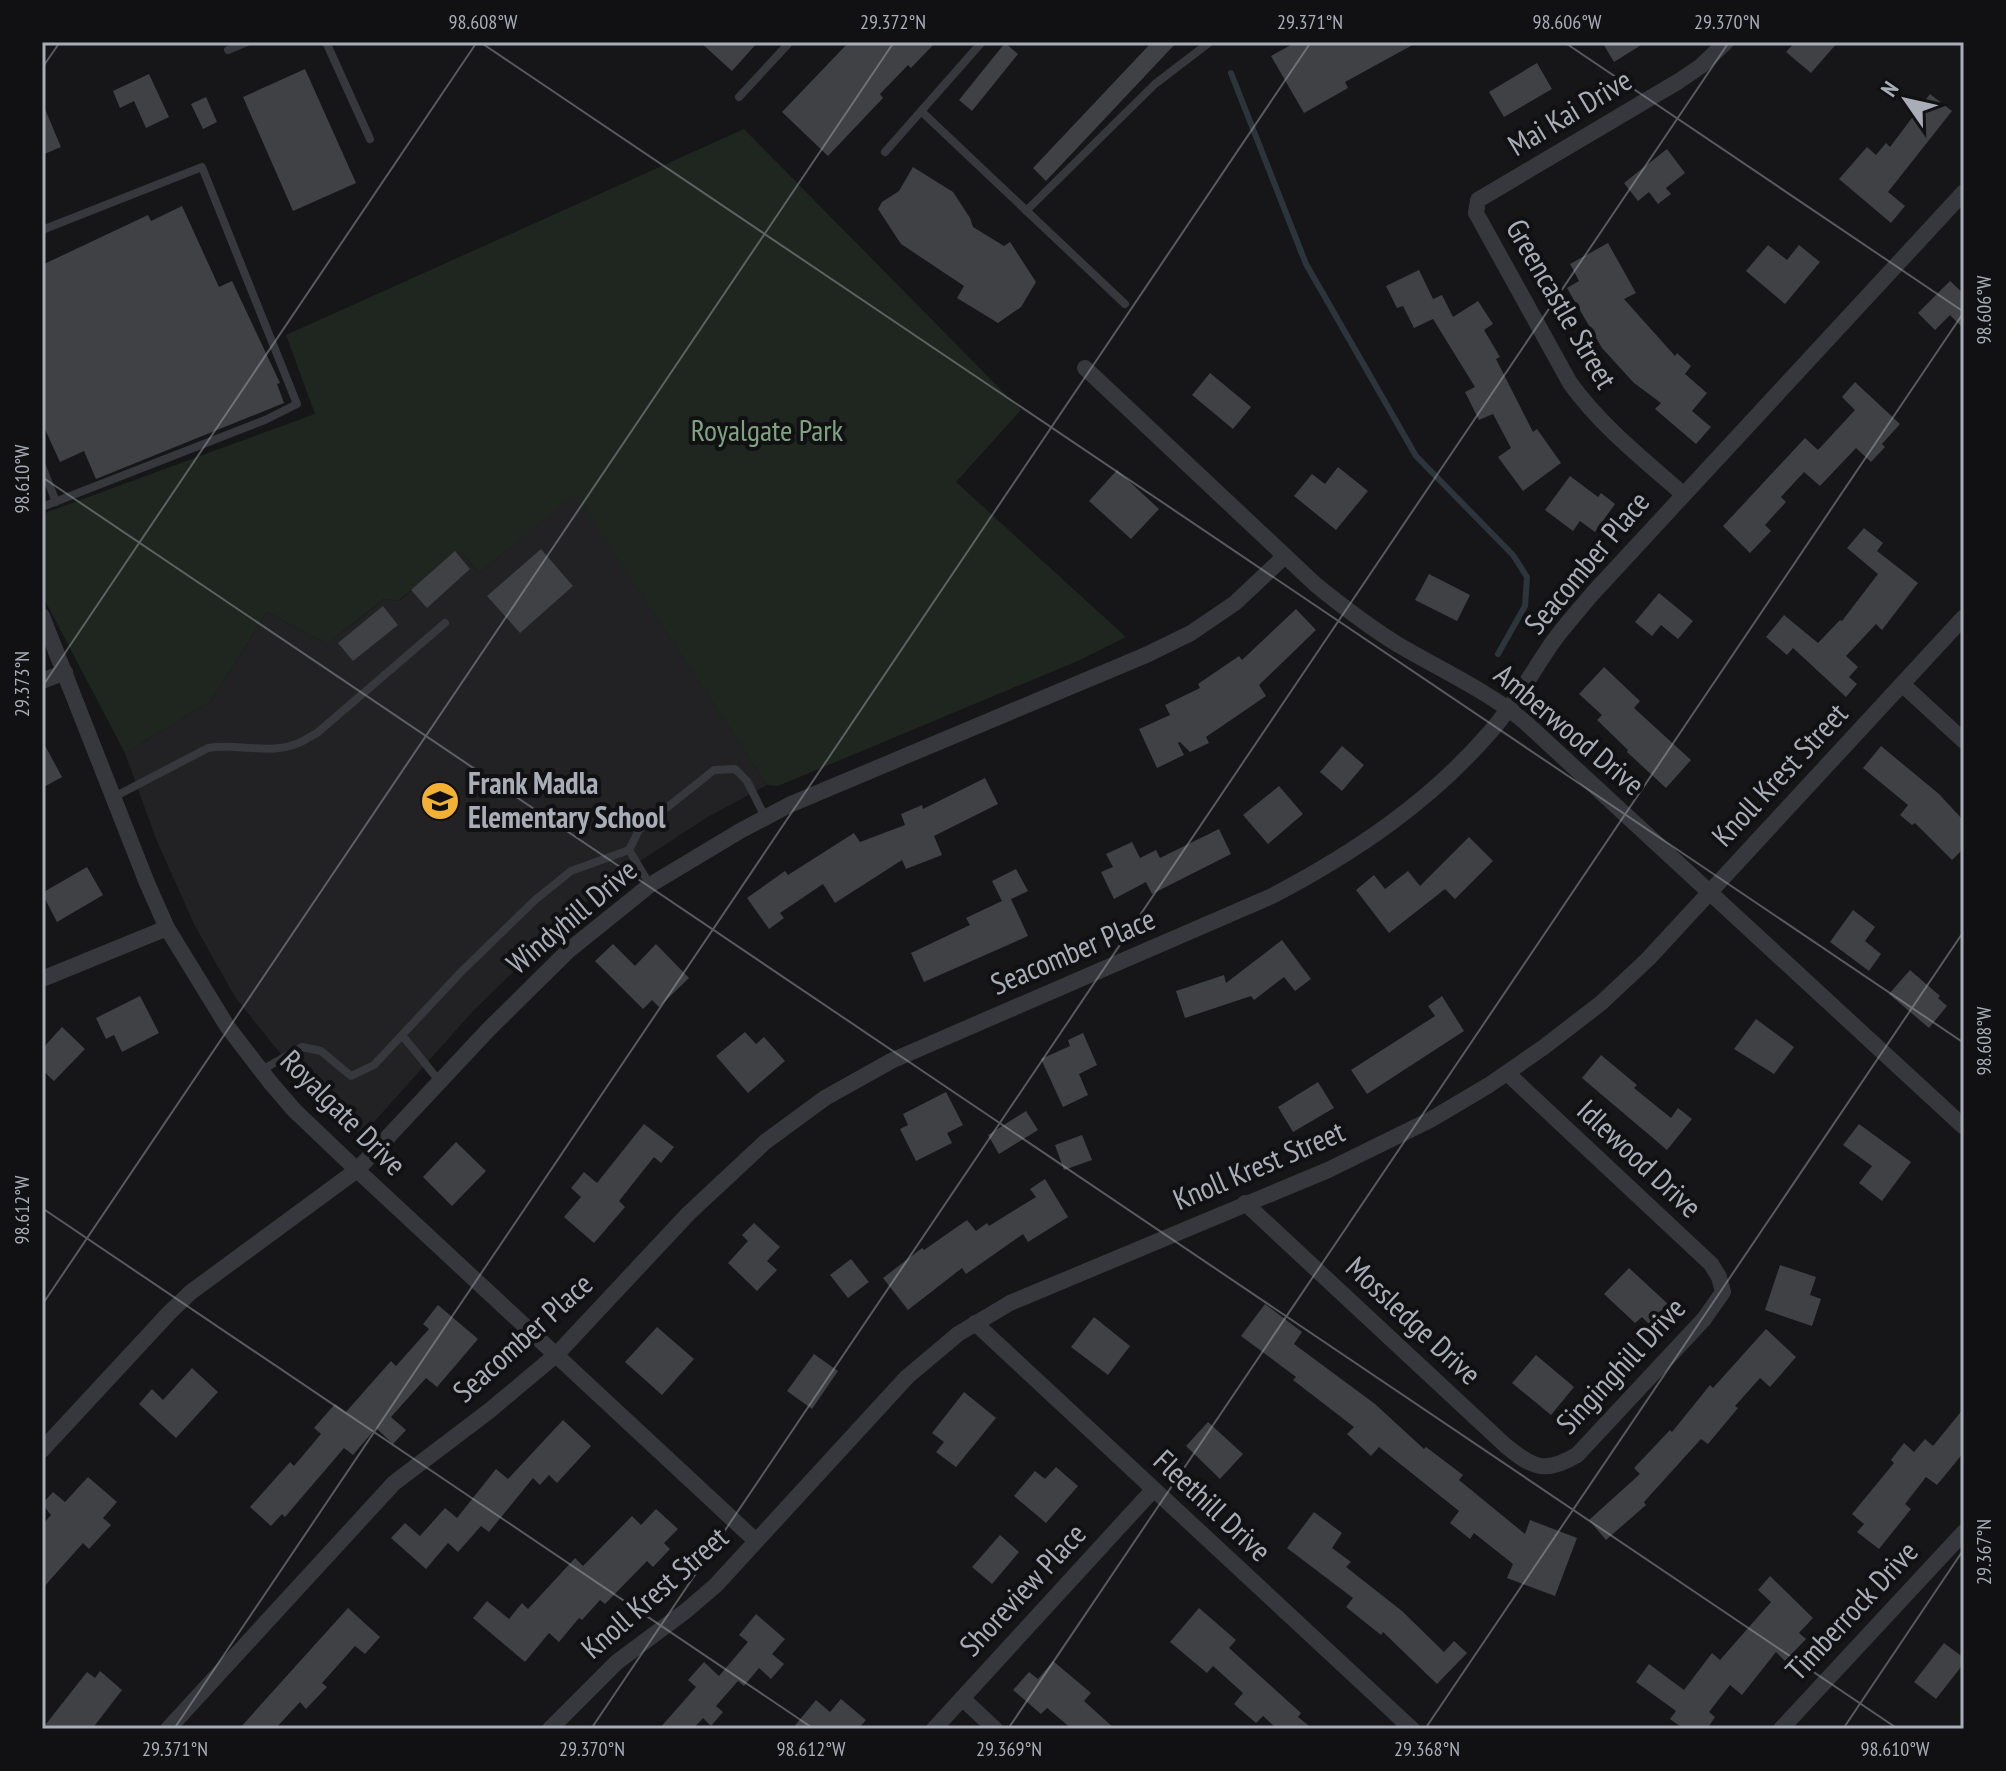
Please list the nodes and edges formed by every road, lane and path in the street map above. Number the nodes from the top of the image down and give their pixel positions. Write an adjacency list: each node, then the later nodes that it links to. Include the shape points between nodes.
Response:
1 (247, 42): 7 (lane)
2 (326, 42): 10 (lane)
3 (790, 42): 8 (lane)
4 (982, 42): 9 (lane)
5 (1210, 42): 14 (lane, via 1155,84)
6 (1726, 42): 13 (street, Mai Kai Drive, via 1679,81)
7 (228, 50)
8 (739, 97)
9 (921, 111): 11 (lane); 14 (lane)
10 (370, 139)
11 (885, 152)
12 (1964, 192): 19 (street, Seacomber Place)
13 (1478, 200): 19 (street, Greencastle Street, via 1476,213 1570,383 1603,424)
14 (1026, 211): 16 (lane)
15 (42, 230): 20 (lane, via 202,167 297,404)
16 (1125, 304)
17 (1085, 368): 22 (street, Amberwood Drive)
18 (42, 466): 20 (lane)
19 (1683, 494): 29 (street, Seacomber Place, via 1552,643)
20 (56, 502): 21 (lane)
21 (42, 507)
22 (1285, 556): 29 (street, Amberwood Drive, via 1355,617); 32 (street, Windyhill Drive, via 1235,603 1191,633)
23 (42, 616): 26 (street, Royalgate Drive)
24 (1964, 617): 28 (street, Knoll Krest Street)
25 (445, 623): 31 (lane, via 317,733 295,745 208,748)
26 (65, 672): 27 (street); 31 (street, Royalgate Drive)
27 (42, 681)
28 (1902, 684): 30 (street); 35 (street, Knoll Krest Street)
29 (1509, 709): 35 (street, Amberwood Drive); 47 (street, Seacomber Place, via 1423,800 1313,874 891,1061 825,1098 723,1179)
30 (1964, 741)
31 (113, 797): 36 (street, Royalgate Drive)
32 (765, 817): 33 (lane, via 735,769 714,770 639,830); 34 (street, Windyhill Drive)
33 (629, 850): 34 (lane); 38 (lane, via 571,871 535,900)
34 (650, 885): 41 (street, Windyhill Drive, via 543,974)
35 (1710, 893): 40 (street, Knoll Krest Street, via 1601,1003); 42 (street, Amberwood Drive)
36 (167, 928): 37 (street); 39 (street, Royalgate Drive)
37 (42, 979)
38 (402, 1035): 39 (lane, via 374,1065 351,1076 321,1051 302,1047); 41 (lane)
39 (261, 1071): 43 (street, Royalgate Drive)
40 (1507, 1073): 44 (street, Knoll Krest Street, via 1430,1120); 45 (street, Idlewood Drive, via 1711,1264)
41 (440, 1082): 43 (street, Windyhill Drive)
42 (1964, 1127)
43 (357, 1170): 47 (street, Royalgate Drive); 48 (street, Windyhill Drive, via 191,1292)
44 (1245, 1203): 46 (street, Knoll Krest Street, via 1010,1303); 49 (street, Mossledge Drive, via 1506,1446 1524,1461)
45 (1723, 1292): 49 (street, Singinghill Drive, via 1577,1455)
46 (975, 1323): 50 (street, Fleethill Drive); 52 (street, Knoll Krest Street, via 907,1377)
47 (557, 1354): 52 (street, Royalgate Drive); 54 (street, Seacomber Place, via 394,1483)
48 (42, 1450)
49 (1550, 1468)
50 (1153, 1490): 53 (street, Shoreview Place); 58 (street, Fleethill Drive)
51 (1964, 1532): 59 (street, Timberrock Drive)
52 (756, 1541): 55 (street, Knoll Krest Street, via 716,1585 617,1662)
53 (962, 1698): 56 (street, Shoreview Place); 57 (street)
54 (168, 1729)
55 (550, 1729)
56 (934, 1729)
57 (995, 1729)
58 (1412, 1729)
59 (1781, 1729)

